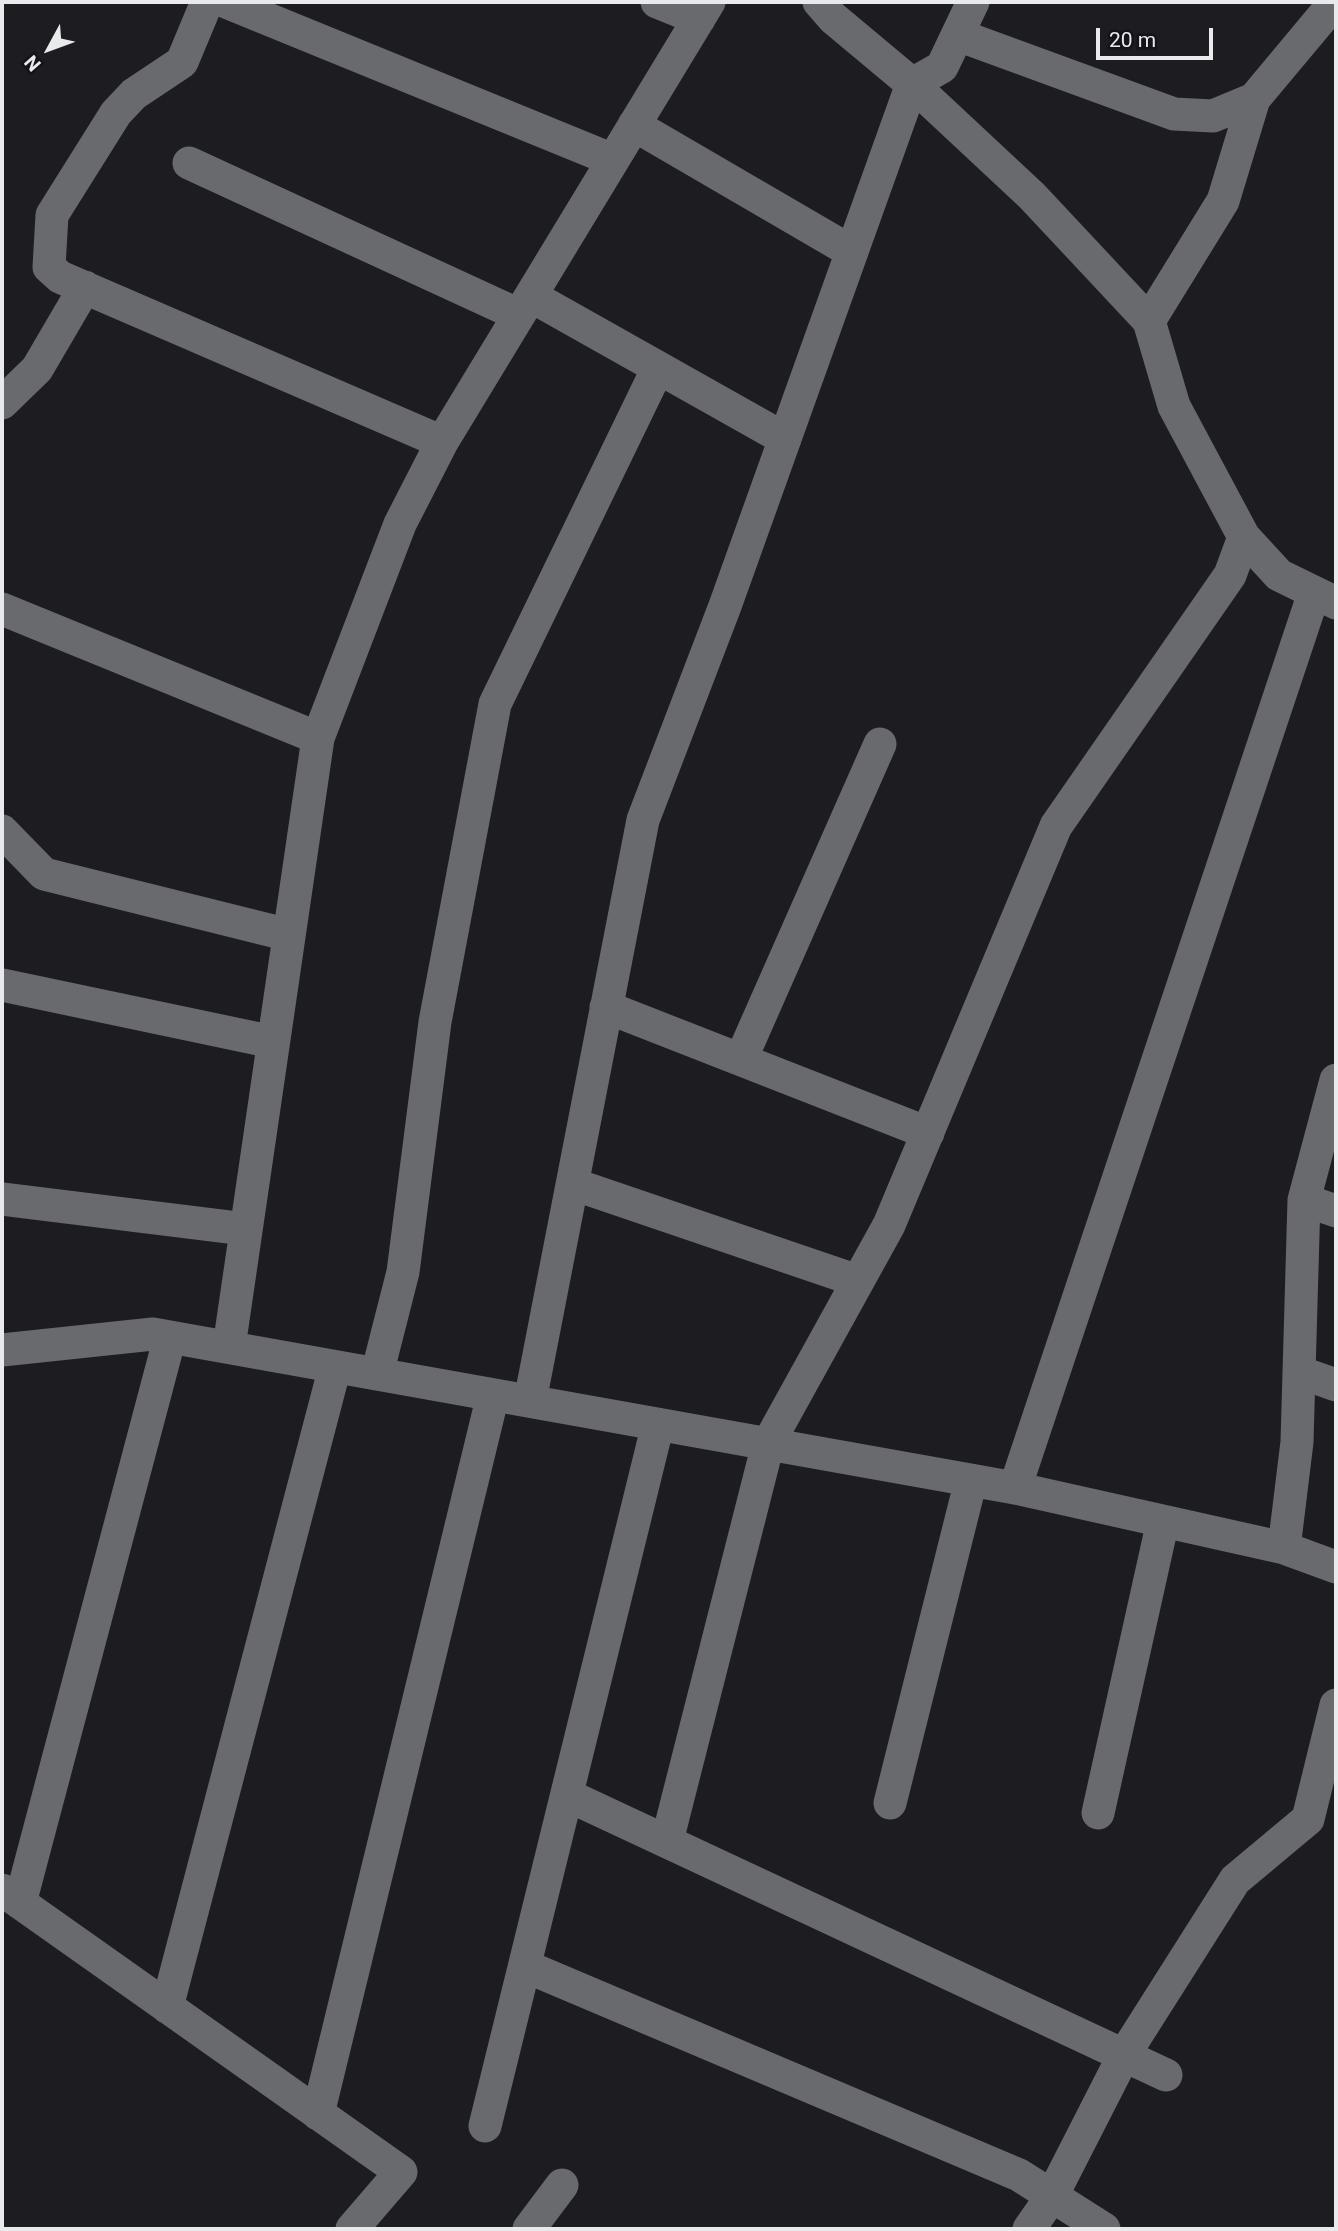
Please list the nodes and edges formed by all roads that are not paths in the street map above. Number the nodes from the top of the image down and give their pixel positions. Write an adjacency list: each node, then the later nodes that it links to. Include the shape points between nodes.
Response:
1 (207, 2): 15 (street, via 182,62 134,94 116,113 52,215 49,267)
2 (226, 2): 12 (street)
3 (657, 2): 7 (street)
4 (819, 2): 9 (street)
5 (973, 2): 8 (street)
6 (1335, 2): 10 (street)
7 (704, 10): 11 (street)
8 (958, 34): 9 (street, via 942,67); 10 (street, via 1174,114 1213,116)
9 (912, 84): 14 (street); 17 (street, via 1032,196)
10 (1254, 99): 17 (street, via 1223,201)
11 (634, 125): 12 (street); 14 (street)
12 (613, 160): 16 (street)
13 (189, 163): 16 (street)
14 (852, 252): 20 (street)
15 (85, 287): 19 (street, via 37,369); 21 (street)
16 (525, 306): 18 (street); 21 (street)
17 (1149, 321): 22 (street, via 1174,406)
18 (658, 368): 20 (street); 46 (street, via 495,704 435,1022 403,1272)
19 (2, 403)
20 (785, 439): 30 (street, via 643,820)
21 (442, 442): 25 (street, via 400,524)
22 (1244, 537): 23 (street, via 1279,575); 34 (street, via 1230,575 1056,826)
23 (1325, 598): 53 (street)
24 (2, 609): 25 (street)
25 (318, 738): 28 (street)
26 (880, 744): 32 (street)
27 (2, 831): 28 (street, via 44,874)
28 (289, 935): 31 (street)
29 (2, 985): 31 (street)
30 (607, 1007): 32 (street); 35 (street)
31 (273, 1042): 39 (street)
32 (741, 1059): 34 (street)
33 (1336, 1080): 37 (street)
34 (928, 1133): 40 (street, via 889,1224)
35 (573, 1184): 40 (street); 49 (street)
36 (2, 1199): 39 (street)
37 (1304, 1200): 38 (street); 45 (street)
38 (1336, 1211)
39 (245, 1229): 42 (street)
40 (858, 1281): 51 (street)
41 (170, 1337): 42 (street); 43 (street, via 153,1334); 62 (street)
42 (229, 1347): 44 (street)
43 (2, 1350)
44 (335, 1367): 46 (street); 64 (street)
45 (1299, 1372): 47 (street); 55 (street, via 1297,1442)
46 (377, 1374): 48 (street)
47 (1336, 1385)
48 (493, 1395): 49 (street); 67 (street)
49 (530, 1401): 50 (street)
50 (658, 1424): 51 (street); 58 (street)
51 (768, 1444): 52 (street); 61 (street)
52 (971, 1480): 53 (street); 59 (street)
53 (1015, 1488): 54 (street)
54 (1163, 1521): 55 (street); 60 (street)
55 (1284, 1548): 56 (street)
56 (1336, 1567)
57 (1336, 1705): 65 (street, via 1308,1819 1235,1880)
58 (567, 1795): 61 (street); 63 (street)
59 (890, 1803)
60 (1098, 1813)
61 (667, 1841): 65 (street)
62 (11, 1896): 64 (street)
63 (525, 1966): 68 (street); 70 (street, via 1019,2175)
64 (167, 2007): 67 (street)
65 (1124, 2055): 66 (street); 70 (street)
66 (1166, 2075)
67 (318, 2114): 71 (street, via 401,2172)
68 (485, 2126)
69 (562, 2185): 72 (street)
70 (1052, 2196): 73 (street); 74 (street)
71 (352, 2229)
72 (529, 2229)
73 (1028, 2229)
74 (1104, 2229)

